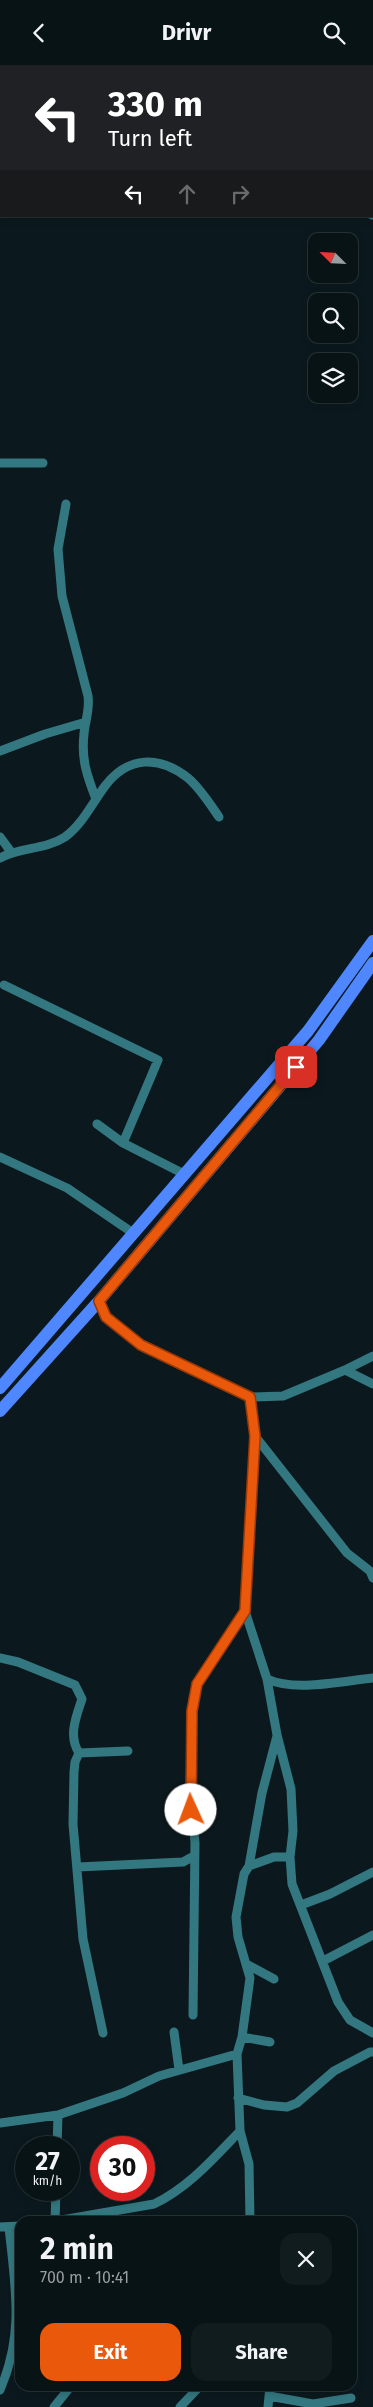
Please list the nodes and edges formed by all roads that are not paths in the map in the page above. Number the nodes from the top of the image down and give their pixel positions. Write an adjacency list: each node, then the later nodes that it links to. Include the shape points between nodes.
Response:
1 (0, 463): 2 (street)
2 (43, 463)
3 (66, 504): 4 (street, via 58,549 62,597 90,706)
4 (86, 722): 5 (street, via 45,733); 6 (street, via 82,757)
5 (0, 751)
6 (96, 799): 7 (street, via 121,769 152,762 175,769 189,779); 9 (street, via 65,837 41,847)
7 (219, 817)
8 (0, 837): 9 (street)
9 (11, 852): 10 (street)
10 (0, 858)
11 (373, 941): 17 (main road, via 308,1031)
12 (373, 963): 19 (main road, via 319,1040)
13 (4, 985): 15 (street, via 158,1060)
14 (96, 1123): 15 (street)
15 (122, 1143): 17 (street)
16 (0, 1157): 18 (street, via 67,1189)
17 (184, 1173): 18 (main road)
18 (133, 1233): 23 (main road)
19 (99, 1301): 24 (street, via 106,1317 141,1345); 25 (main road)
20 (373, 1356): 21 (street)
21 (345, 1371): 22 (street); 24 (street, via 283,1396)
22 (373, 1384)
23 (0, 1388)
24 (250, 1397): 26 (street)
25 (0, 1411)
26 (255, 1436): 27 (street, via 347,1553); 28 (street)
27 (372, 1572)
28 (245, 1611): 31 (street); 35 (street, via 197,1684 193,1699 190,1781)
29 (0, 1658): 34 (street, via 75,1685 82,1699 73,1733)
30 (373, 1678): 31 (street, via 301,1685 278,1684)
31 (267, 1679): 32 (street)
32 (277, 1735): 36 (street, via 291,1789 293,1831); 38 (street, via 262,1793)
33 (128, 1751): 34 (street)
34 (79, 1753): 39 (street, via 74,1772 72,1824)
35 (194, 1856): 37 (street); 40 (street)
36 (290, 1857): 38 (street, via 274,1857); 42 (street, via 292,1885)
37 (183, 1861): 39 (street); 40 (street)
38 (249, 1866): 45 (street, via 244,1873 236,1917 238,1937)
39 (78, 1867): 49 (street, via 83,1939)
40 (194, 1868): 47 (street)
41 (373, 1872): 42 (street)
42 (301, 1905): 44 (street)
43 (373, 1935): 44 (street)
44 (323, 1961): 50 (street, via 338,2001 350,2020)
45 (248, 1965): 46 (street); 51 (street, via 250,1978)
46 (274, 1979)
47 (193, 2015)
48 (174, 2032): 55 (street)
49 (103, 2033)
50 (373, 2033)
51 (242, 2037): 52 (street); 54 (street)
52 (270, 2042)
53 (373, 2053): 56 (street, via 334,2071 297,2103 287,2107)
54 (237, 2054): 55 (street); 56 (street)
55 (179, 2070): 57 (street)
56 (238, 2098): 59 (street)
57 (58, 2115): 58 (street); 60 (street)
58 (0, 2123)
59 (240, 2131): 63 (street, via 187,2183 163,2199); 64 (street, via 249,2164)
60 (57, 2136)
61 (56, 2201): 62 (street)
62 (56, 2216)
63 (84, 2216)
64 (250, 2216)
65 (5, 2227): 66 (street)
66 (15, 2289)
67 (15, 2340): 68 (street)
68 (0, 2390)
69 (67, 2391): 74 (street)
70 (195, 2391): 75 (street)
71 (270, 2391): 72 (street)
72 (269, 2396): 73 (street, via 313,2404); 76 (street)
73 (351, 2398)
74 (54, 2407)
75 (180, 2407)
76 (268, 2407)

